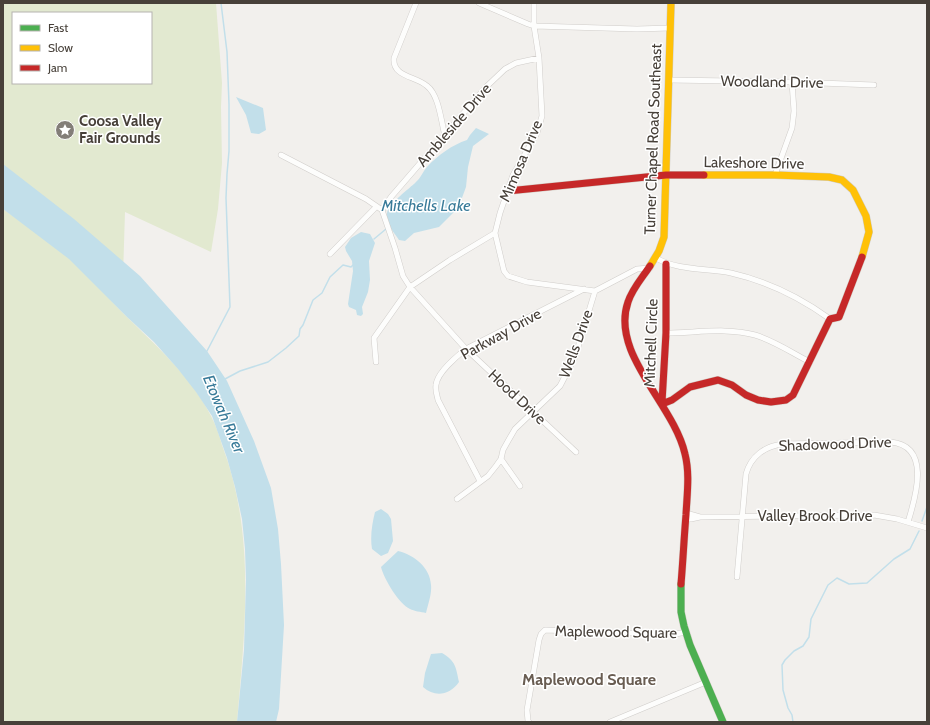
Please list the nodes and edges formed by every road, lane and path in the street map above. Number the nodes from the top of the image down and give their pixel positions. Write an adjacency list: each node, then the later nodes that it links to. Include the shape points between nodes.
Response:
1 (416, 3): 11 (street, via 394,58 394,64 399,72 428,86 435,96)
2 (479, 3): 5 (street)
3 (534, 3): 5 (street, Mimosa Drive)
4 (671, 3): 6 (street, Turner Chapel Road Southeast)
5 (534, 26): 6 (street); 7 (street, Mimosa Drive)
6 (670, 28): 8 (street, Turner Chapel Road Southeast)
7 (538, 58): 11 (street, Ambleside Drive, via 516,63 505,69 486,87); 15 (street, Mimosa Drive, via 542,116 539,129 513,175)
8 (669, 80): 9 (street, Woodland Drive); 13 (street, Turner Chapel Road Southeast)
9 (792, 82): 10 (street, Woodland Drive); 14 (street, via 792,128)
10 (874, 85)
11 (445, 136): 17 (street, Ambleside Drive)
12 (281, 155): 16 (street, via 366,199)
13 (666, 175): 14 (street, Lakeshore Drive); 15 (street, Lakeshore Drive); 20 (street, Turner Chapel Road Southeast, via 664,237)
14 (775, 175): 26 (street, Lakeshore Drive, via 829,177 842,180 853,190 866,216 869,232 864,252 839,317)
15 (507, 191): 18 (street, Mimosa Drive)
16 (376, 207): 17 (street); 19 (street)
17 (382, 210): 23 (street, via 403,276)
18 (495, 233): 23 (street); 24 (street, Mimosa Drive, via 504,271 508,276 527,282)
19 (330, 254)
20 (656, 258): 21 (street); 22 (street, Turner Chapel Road Southeast)
21 (666, 264): 26 (street, via 730,273 752,279 796,298); 27 (street, Mitchell Circle)
22 (650, 268): 25 (street, via 637,269); 31 (street, Turner Chapel Road Southeast, via 628,299 624,315 624,333 632,355)
23 (410, 287): 28 (street, Hood Drive); 29 (street, via 374,338)
24 (585, 289): 25 (street, Mimosa Drive); 28 (street, Parkway Drive)
25 (595, 291): 32 (street, Wells Drive, via 568,372 560,386)
26 (830, 319): 30 (street, Mitchell Circle)
27 (666, 333): 30 (street, via 723,331 755,335); 31 (street, Mitchell Circle)
28 (466, 349): 32 (street, Hood Drive); 35 (street, Parkway Drive, via 439,377 435,391)
29 (376, 362)
30 (810, 362): 31 (street, Mitchell Circle, via 793,395 786,400 758,400 718,380 690,388)
31 (662, 404): 38 (street, Turner Chapel Road Southeast, via 675,426 685,452 688,474)
32 (532, 412): 33 (street, Hood Drive); 34 (street, Wells Drive, via 515,429)
33 (576, 452)
34 (501, 459): 35 (street, Wells Drive, via 488,476); 36 (street)
35 (480, 481): 37 (street, Wells Drive)
36 (520, 486)
37 (457, 499)
38 (686, 516): 39 (street, Valley Brook Drive); 43 (street, Turner Chapel Road Southeast, via 680,596)
39 (742, 516): 40 (street, Valley Brook Drive, via 874,515); 40 (street, Shadowood Drive, via 746,474 753,459 766,448 783,444 891,442 911,447 921,461 922,471); 42 (street)
40 (908, 522): 41 (street, Valley Brook Drive)
41 (927, 528)
42 (737, 577)
43 (686, 632): 44 (street, Turner Chapel Road Southeast); 45 (street, Maplewood Square, via 676,634 545,630 539,640 527,710)
44 (706, 682): 46 (street); 47 (street, Turner Chapel Road Southeast)
45 (529, 722)
46 (610, 722)
47 (723, 722)

